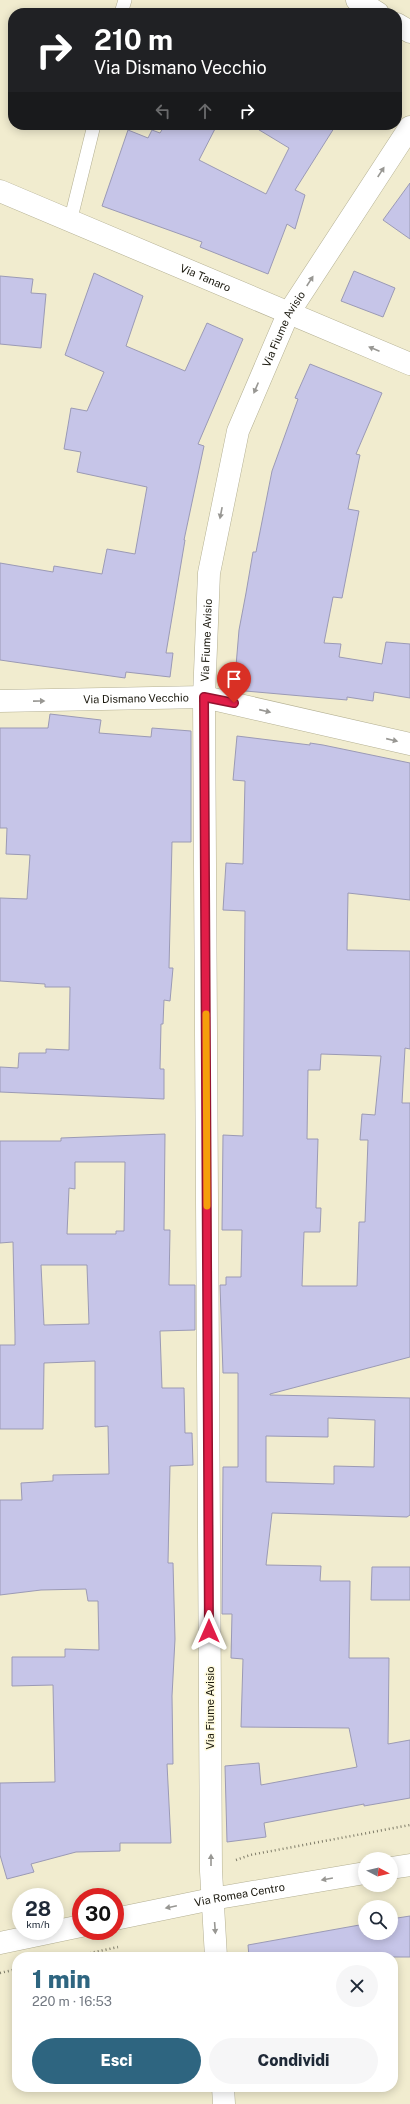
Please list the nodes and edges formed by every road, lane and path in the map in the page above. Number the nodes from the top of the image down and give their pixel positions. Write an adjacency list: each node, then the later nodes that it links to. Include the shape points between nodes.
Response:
1 (357, 0): 2 (street)
2 (370, 8)
3 (410, 128): 7 (street, Via Fiume Avisio, one-way to 3)
4 (93, 130): 6 (lane)
5 (0, 191): 6 (street, Via Tanaro)
6 (70, 222): 7 (street, Via Tanaro)
7 (288, 314): 8 (street, Via Tanaro, one-way to 7); 9 (street, Via Fiume Avisio, one-way to 9, via 238,431 209,573)
8 (410, 364)
9 (204, 697): 10 (street, Via Dismano Vecchio, one-way to 9); 11 (street, Via Dismano Vecchio, one-way to 11); 15 (street, Via Fiume Avisio, one-way to 9)
10 (0, 702)
11 (410, 744)
12 (410, 1825): 15 (path, via 250,1854)
13 (410, 1865): 14 (street)
14 (398, 1867)
15 (211, 1871): 17 (street, Via Fiume Avisio)
16 (358, 1874): 17 (street, Via Romea Centro, one-way to 17)
17 (212, 1899): 18 (street, Via Romea Centro, one-way to 18); 21 (street, Via Fiume Avisio, one-way to 21)
18 (124, 1917)
19 (72, 1928): 20 (street)
20 (0, 1943)
21 (216, 1952)
22 (12, 1970): 23 (path)
23 (0, 1973)
24 (223, 2092): 25 (street)
25 (224, 2104)

